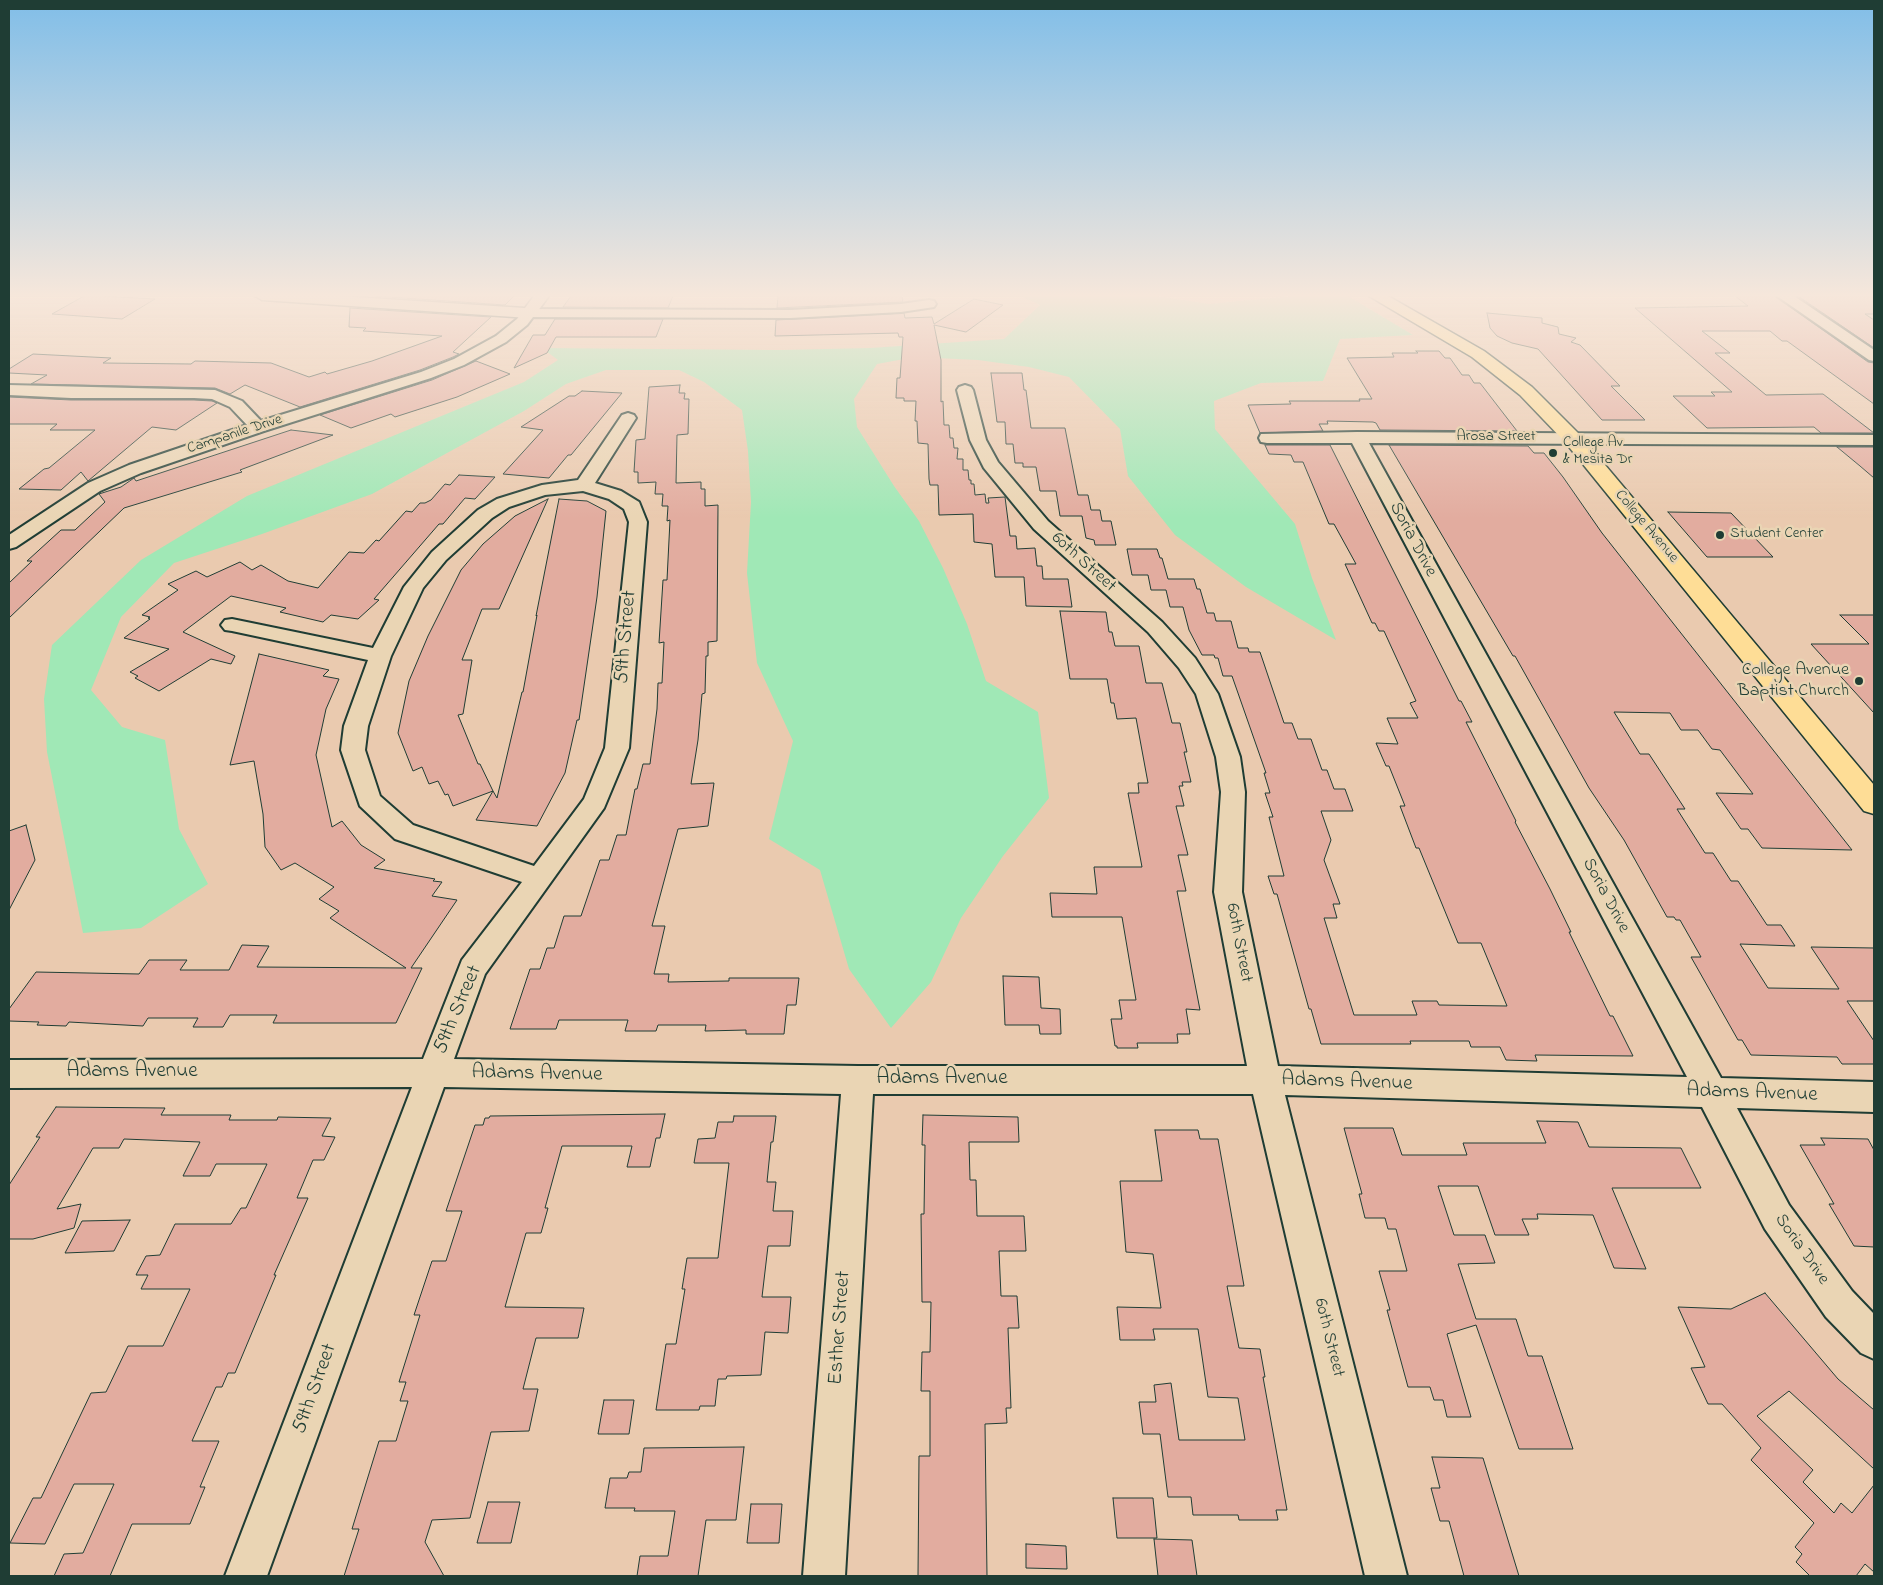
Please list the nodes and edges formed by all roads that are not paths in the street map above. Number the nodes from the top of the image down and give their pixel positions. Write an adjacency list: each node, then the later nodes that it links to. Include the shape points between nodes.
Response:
1 (439, 370): 6 (street, Campanile Drive)
2 (1499, 370): 9 (main road, College Avenue, via 1526,391)
3 (9, 390): 6 (street, via 215,395 236,404)
4 (965, 390): 20 (street, 60th Street, via 978,440 990,464 1041,526 1155,627 1187,662 1206,694 1228,757 1233,792 1228,892)
5 (628, 418): 11 (street)
6 (258, 427): 12 (street, Campanile Drive, via 135,469 94,487)
7 (1357, 437): 8 (street, Arosa Street); 9 (street, Arosa Street); 21 (street, Soria Drive)
8 (1267, 438)
9 (1572, 438): 10 (street, Arosa Street); 15 (main road, College Avenue)
10 (1874, 440)
11 (584, 485): 14 (street, via 542,490 503,503 485,514 439,556 414,587); 16 (street, 59th Street, via 632,506 638,522 617,748 595,802)
12 (9, 543)
13 (232, 625): 14 (street)
14 (380, 656): 16 (street, via 356,726 352,750 370,800 404,832)
15 (1874, 804)
16 (540, 878): 18 (street, 59th Street, via 472,969)
17 (9, 1073): 18 (street, Adams Avenue)
18 (433, 1073): 19 (street, Adams Avenue); 24 (street, 59th Street)
19 (858, 1080): 20 (street, Adams Avenue); 25 (street, Esther Street)
20 (1265, 1080): 21 (street, Adams Avenue); 26 (street, 60th Street)
21 (1712, 1092): 22 (street, Adams Avenue); 23 (street, Soria Drive, via 1777,1217 1839,1304)
22 (1874, 1097)
23 (1874, 1340)
24 (246, 1576)
25 (824, 1576)
26 (1386, 1576)

